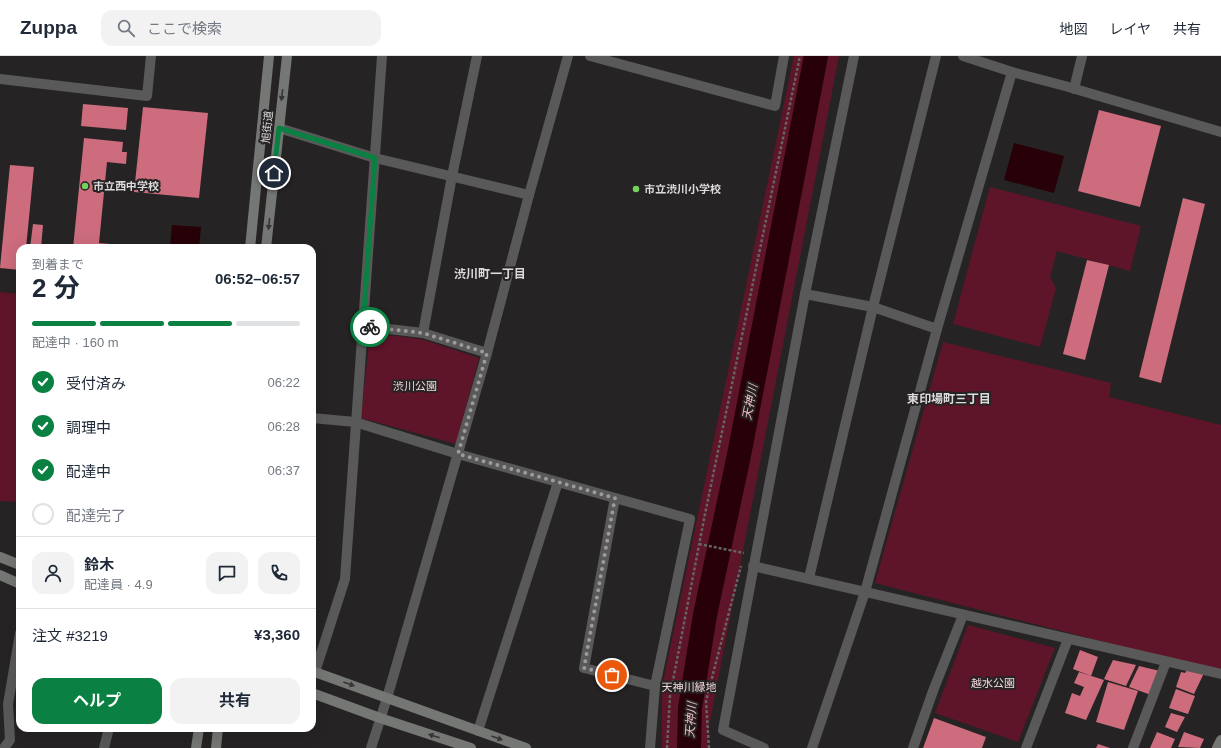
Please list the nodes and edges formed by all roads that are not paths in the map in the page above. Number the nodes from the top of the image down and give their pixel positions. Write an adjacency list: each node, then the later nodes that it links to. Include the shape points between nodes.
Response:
1 (151, 56): 14 (street, via 147,96)
2 (269, 56): 21 (street, 旭街道)
3 (287, 56): 16 (street, 旭街道, one-way to 16)
4 (382, 56): 18 (street)
5 (477, 56): 19 (street)
6 (568, 56): 20 (street)
7 (590, 56): 8 (street, via 775,106)
8 (784, 56)
9 (854, 56): 23 (street)
10 (936, 56): 24 (street)
11 (963, 56): 13 (street)
12 (1082, 56): 15 (street)
13 (1012, 72): 15 (street); 26 (street)
14 (0, 79)
15 (1074, 89): 17 (street)
16 (279, 128): 18 (street); 22 (street, 旭街道, one-way to 22)
17 (1221, 132)
18 (375, 158): 19 (street); 25 (street)
19 (452, 176): 20 (street); 27 (street)
20 (528, 195): 28 (street)
21 (250, 244)
22 (266, 244)
23 (805, 294): 24 (street); 36 (street)
24 (873, 307): 26 (street); 38 (street)
25 (363, 326): 27 (street); 30 (street)
26 (937, 329): 40 (street)
27 (423, 333): 28 (street)
28 (487, 353): 31 (street)
29 (316, 418): 30 (street)
30 (355, 422): 31 (street); 45 (street, via 344,579)
31 (458, 454): 32 (street); 50 (street)
32 (558, 482): 33 (street); 52 (street)
33 (615, 498): 48 (street, via 584,668); 48 (street, via 690,519)
34 (0, 557): 35 (street)
35 (16, 563)
36 (753, 566): 38 (street); 65 (street, via 723,730)
37 (0, 576): 39 (street)
38 (809, 578): 40 (street)
39 (16, 582)
40 (865, 592): 41 (street); 66 (street)
41 (963, 615): 42 (street); 67 (street)
42 (1068, 639): 44 (street); 68 (street)
43 (16, 657): 57 (street, via 8,704 10,740)
44 (1166, 662): 47 (street); 69 (street)
45 (316, 665)
46 (316, 672): 50 (street, one-way to 50)
47 (1221, 674)
48 (654, 686): 64 (street)
49 (316, 694): 51 (street)
50 (387, 698): 51 (street); 52 (street)
51 (380, 718): 61 (street); 62 (street, one-way to 51)
52 (478, 731): 63 (street, one-way to 63)
53 (108, 732): 58 (street)
54 (198, 732): 59 (street)
55 (218, 732): 60 (street)
56 (1221, 740): 70 (street)
57 (4, 748)
58 (104, 748)
59 (196, 748)
60 (216, 748)
61 (371, 748)
62 (471, 748)
63 (526, 748)
64 (650, 748)
65 (764, 748)
66 (812, 748)
67 (913, 748)
68 (1026, 748)
69 (1133, 748)
70 (1218, 748)

